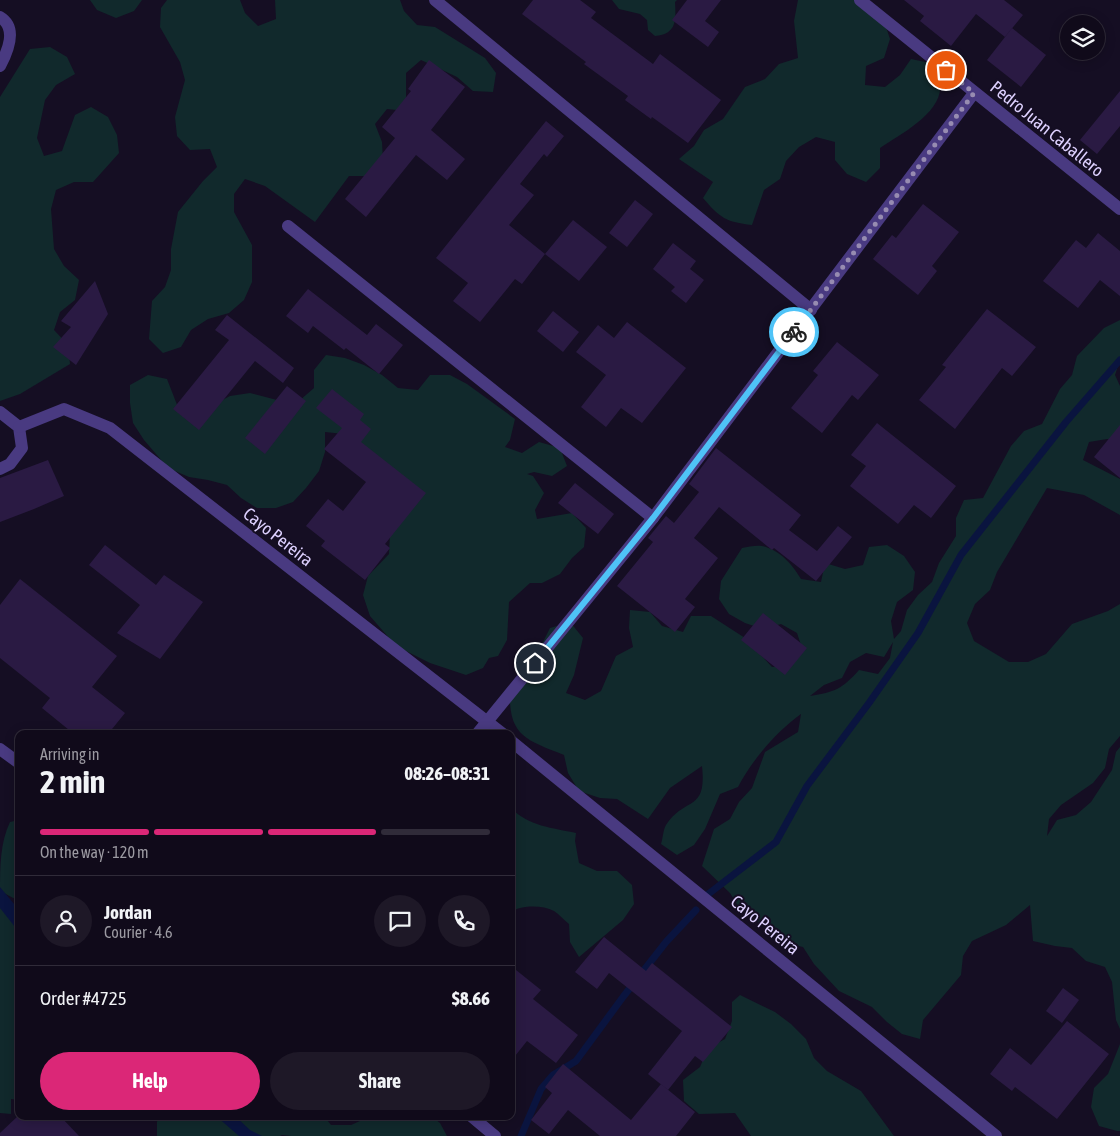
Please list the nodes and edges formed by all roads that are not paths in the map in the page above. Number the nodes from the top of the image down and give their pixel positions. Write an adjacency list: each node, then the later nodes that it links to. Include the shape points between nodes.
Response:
1 (436, 0): 8 (street)
2 (860, 0): 5 (street, Pedro Juan Caballero)
3 (0, 17): 4 (street, via 8,25 10,34)
4 (0, 66)
5 (974, 93): 6 (street, Pedro Juan Caballero); 8 (street)
6 (1120, 210)
7 (288, 226): 12 (street)
8 (811, 310): 12 (street)
9 (0, 412): 10 (street)
10 (19, 427): 11 (street, via 22,448 10,464); 13 (street, Cayo Pereira, via 64,409 110,428)
11 (0, 469)
12 (653, 518): 13 (street)
13 (488, 721): 14 (street); 15 (street, Cayo Pereira)
14 (480, 730)
15 (498, 730)
16 (515, 743): 21 (street, Cayo Pereira)
17 (0, 749): 18 (street)
18 (15, 760)
19 (476, 1120): 20 (street)
20 (495, 1136)
21 (996, 1136)

